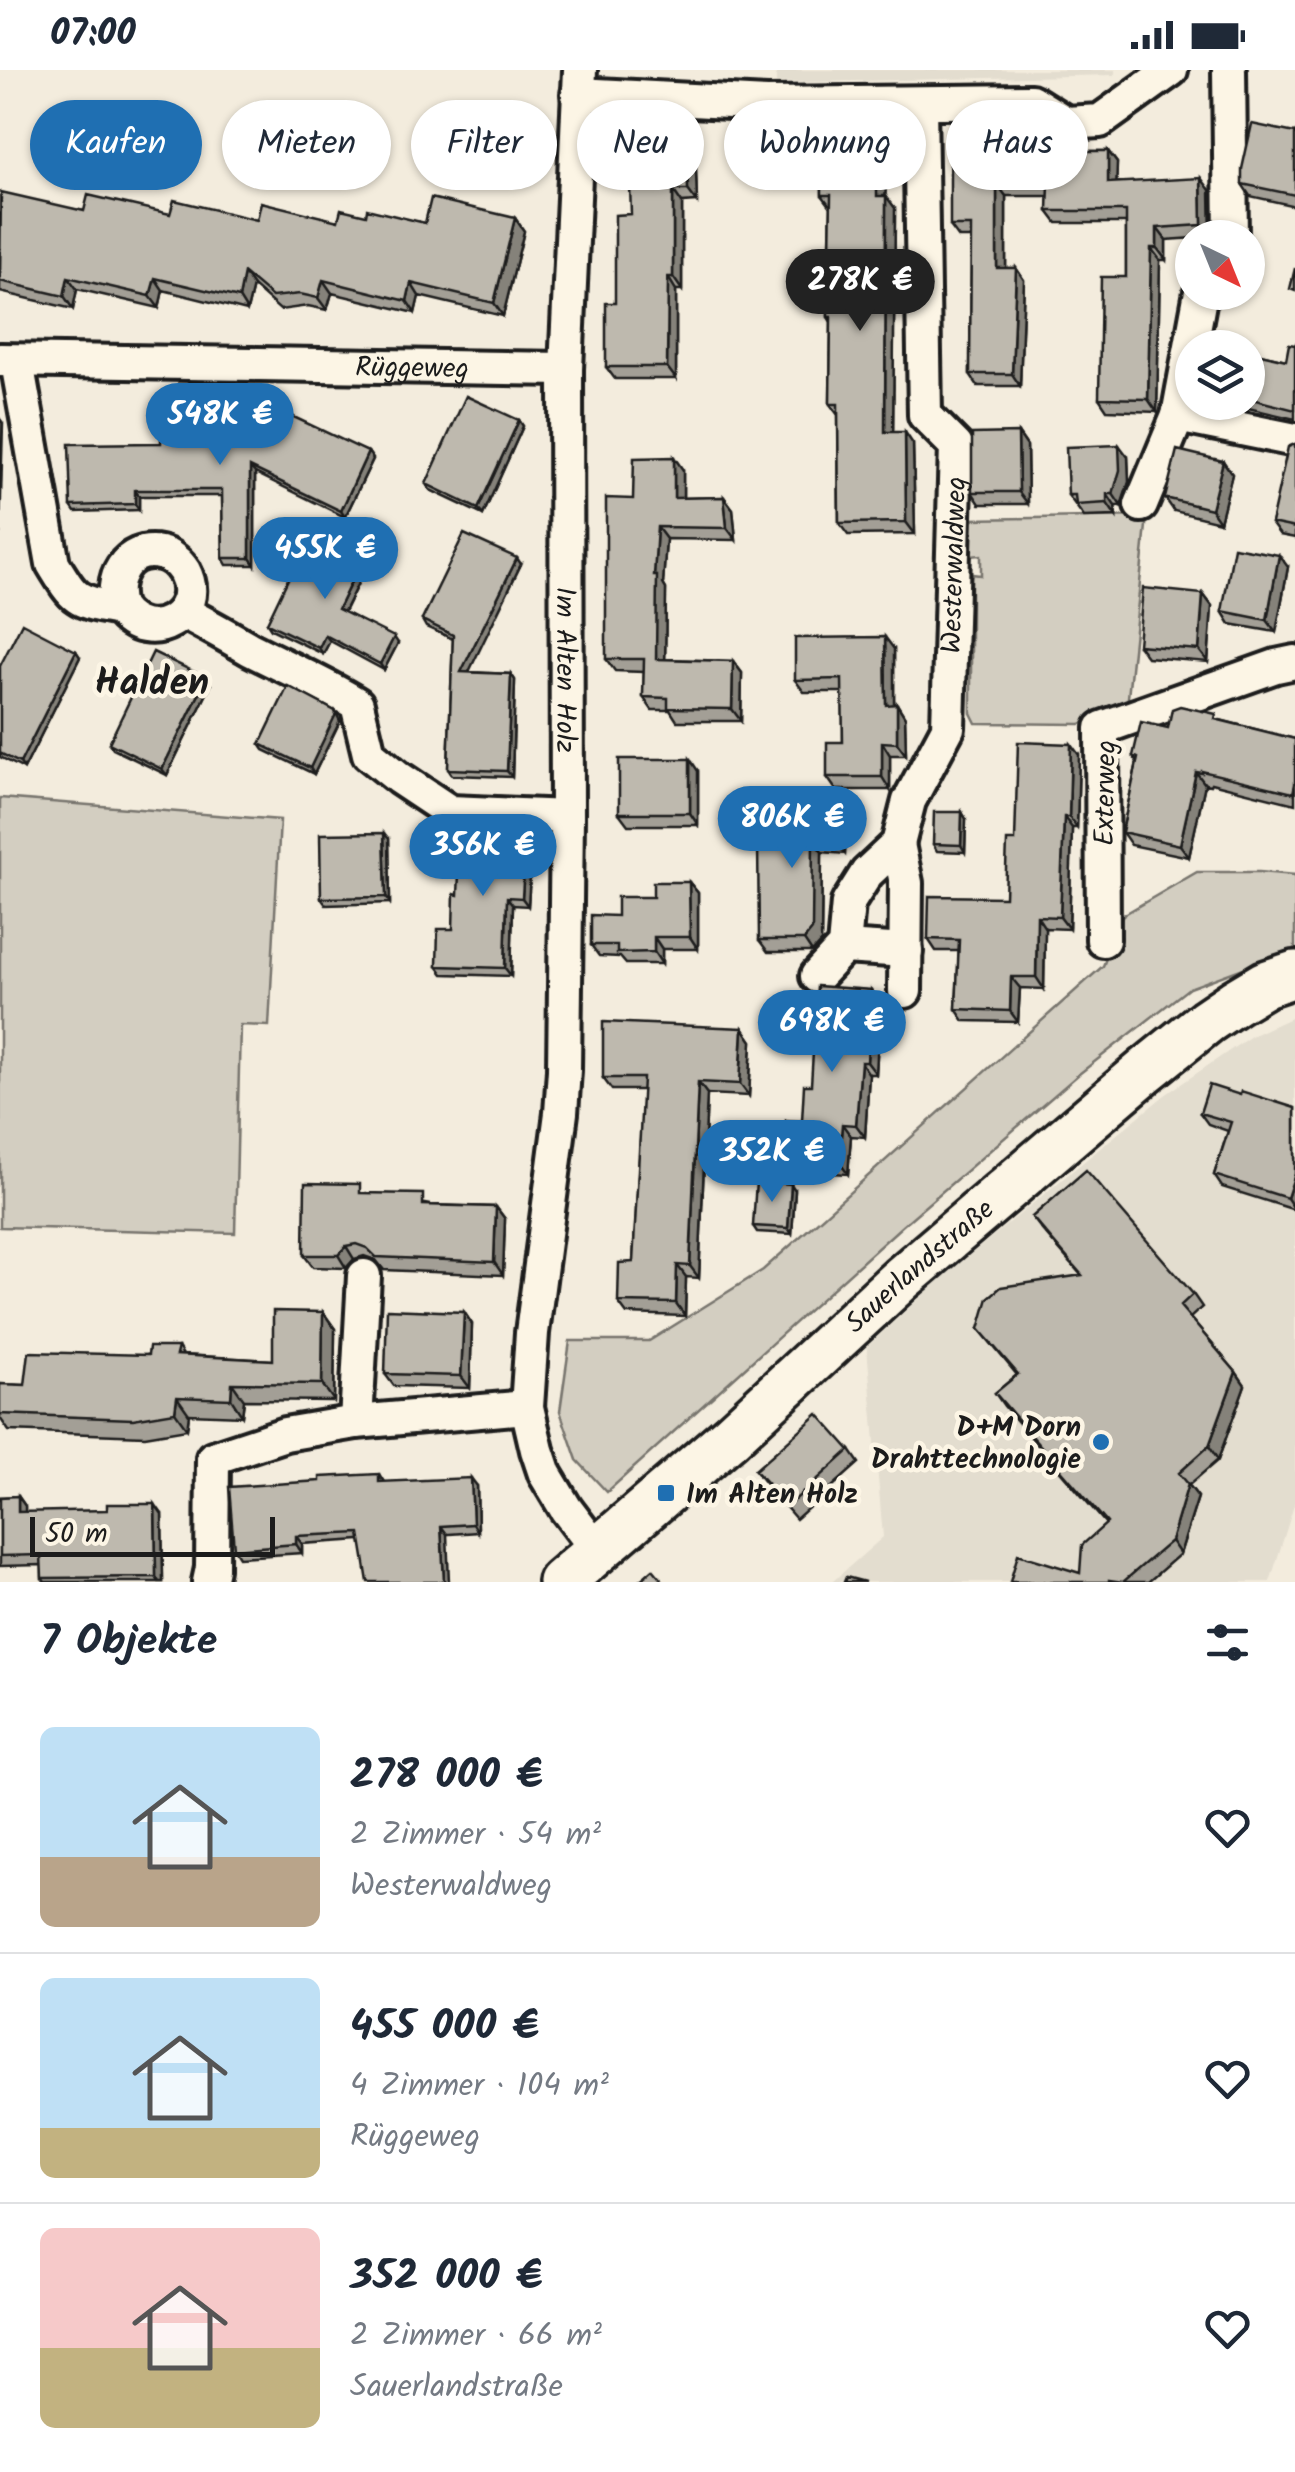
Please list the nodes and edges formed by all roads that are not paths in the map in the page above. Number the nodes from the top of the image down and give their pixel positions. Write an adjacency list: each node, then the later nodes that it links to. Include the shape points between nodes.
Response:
1 (1171, 70): 5 (street, via 1100,121 1066,123 1031,102)
2 (1229, 70): 7 (street)
3 (579, 82): 4 (street); 9 (street, Im Alten Holz)
4 (733, 100)
5 (926, 104)
6 (921, 190): 18 (street, Westerwaldweg, via 925,415 956,446 948,728 909,801)
7 (1231, 220)
8 (8, 361): 9 (street, Rüggeweg); 14 (street, Rüggeweg, via 53,564 82,602)
9 (566, 369): 17 (street, Im Alten Holz)
10 (1176, 420): 13 (street)
11 (1198, 420): 12 (street)
12 (1295, 440)
13 (1141, 505)
14 (119, 609): 15 (street, Rüggeweg, via 141,626 160,627); 15 (street, via 116,579 126,562 159,552 180,564 189,582)
15 (182, 612): 17 (street, via 357,704 369,754 450,812)
16 (1295, 662): 19 (street, Exterweg, via 1102,728)
17 (567, 817): 26 (street, Im Alten Holz, via 561,1113)
18 (898, 844): 20 (street, Westerwaldweg, via 848,902); 21 (street, Westerwaldweg, via 906,882)
19 (1103, 940)
20 (844, 947): 21 (street); 23 (street)
21 (906, 951): 24 (street, Westerwaldweg)
22 (1295, 974): 28 (main road, Sauerlandstraße, via 1235,1002 1145,1071)
23 (817, 976)
24 (905, 991)
25 (364, 1276): 27 (street)
26 (528, 1407): 27 (street); 28 (street, Im Alten Holz, via 546,1474)
27 (356, 1422): 29 (street, via 285,1434 213,1458)
28 (598, 1550): 30 (main road, Sauerlandstraße)
29 (208, 1582)
30 (560, 1582)

